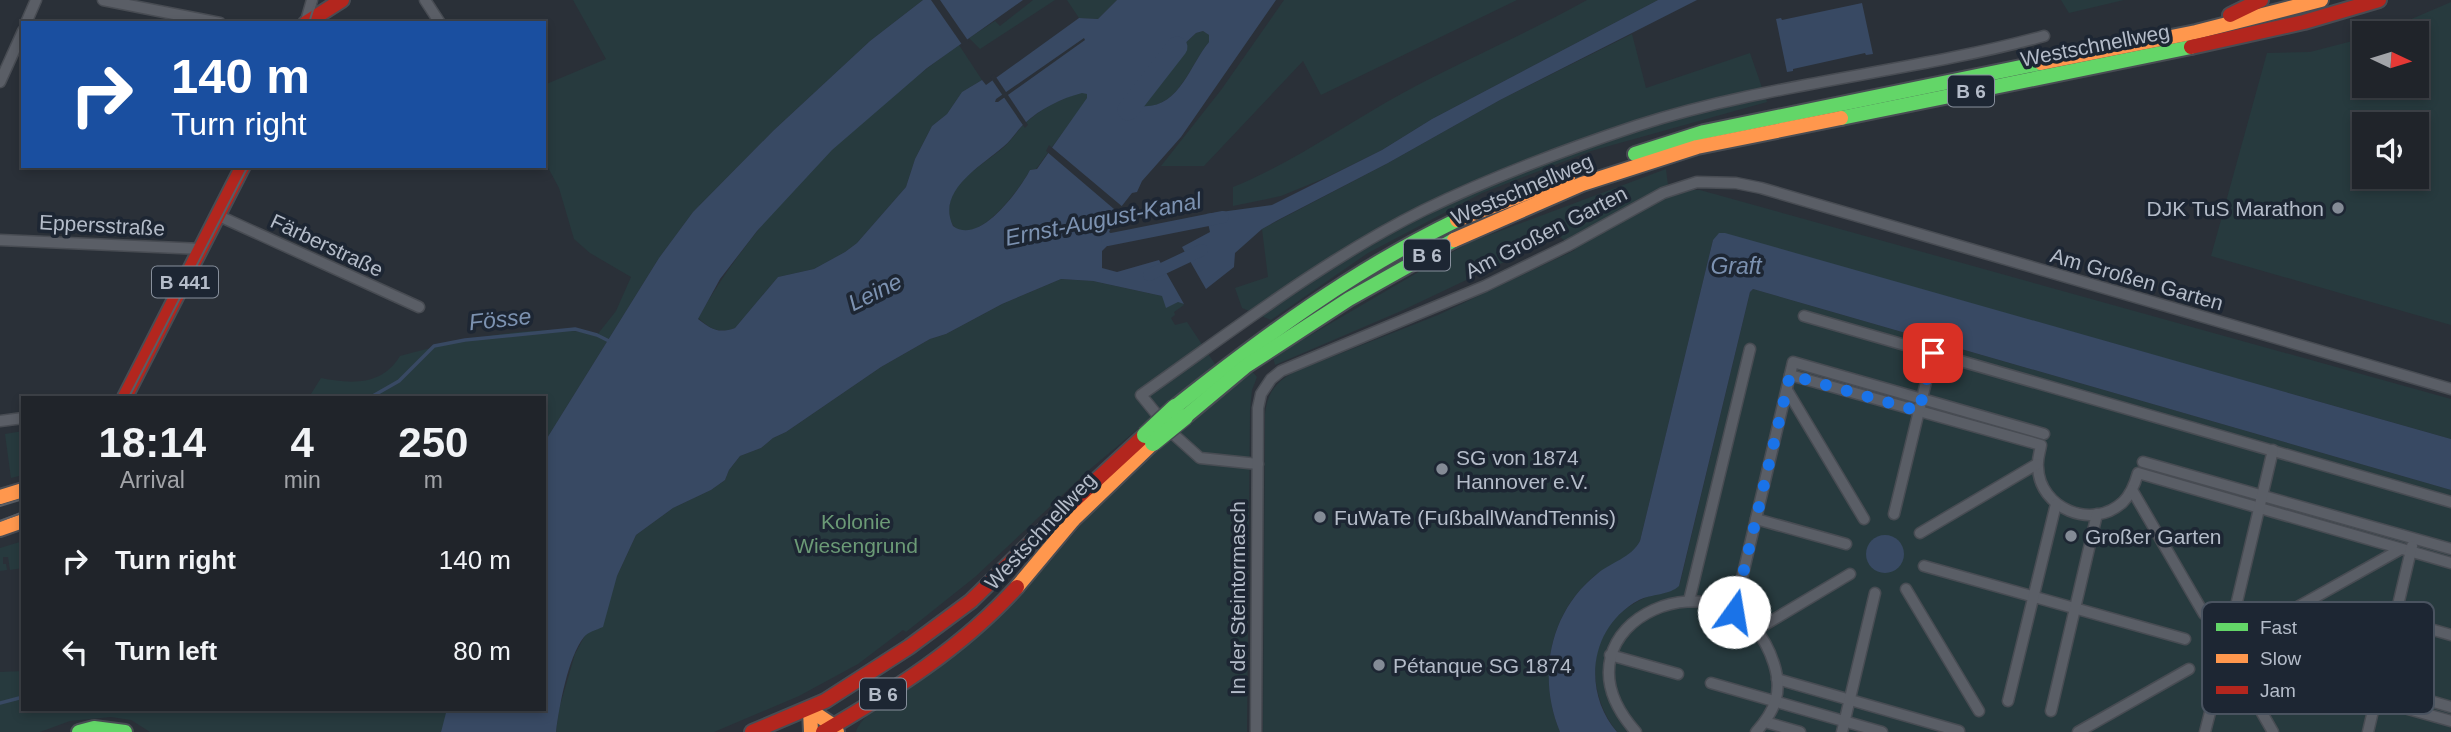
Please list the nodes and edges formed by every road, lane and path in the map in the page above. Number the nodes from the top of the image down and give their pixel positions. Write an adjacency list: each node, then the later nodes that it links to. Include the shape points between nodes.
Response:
1 (36, 0): 9 (street)
2 (103, 0): 10 (street)
3 (312, 0): 11 (street)
4 (342, 0): 12 (main road)
5 (425, 0): 13 (street)
6 (2262, 0): 14 (main road)
7 (2321, 0): 14 (main road, Westschnellweg / B 6)
8 (2379, 0): 32 (main road, Westschnellweg / B 6, via 2245,36 1697,147 1582,184 1452,241 1349,299)
9 (27, 21)
10 (210, 21)
11 (306, 21)
12 (308, 21)
13 (439, 21)
14 (2196, 32): 32 (main road, Westschnellweg / B 6, via 1694,135 1575,174 1447,225 1355,278 1238,356)
15 (21, 35): 17 (street)
16 (2043, 36): 38 (street, via 1721,103 1637,126 1521,168 1424,211 1348,253 1142,396 1200,458)
17 (0, 82)
18 (242, 168): 19 (main road, B 441)
19 (219, 216): 21 (main road, B 441); 22 (street, Färberstraße)
20 (0, 240): 21 (street, Eppersstraße)
21 (202, 249): 29 (main road, B 441)
22 (419, 307)
23 (1804, 316): 25 (street)
24 (1750, 349): 64 (street)
25 (1933, 353): 30 (street); 36 (street)
26 (1790, 375): 28 (street); 30 (street, via 1793,362); 31 (street)
27 (2451, 389): 38 (street, Am Großen Garten, via 1760,188 1697,183 1663,192 1485,286 1281,371 1261,394)
28 (1787, 390): 49 (street); 50 (street)
29 (126, 396)
30 (1922, 398): 31 (street); 35 (street)
31 (1919, 411): 39 (street, via 2041,445); 46 (street)
32 (1180, 412): 48 (main road, Westschnellweg / B 6, bridge)
33 (21, 418): 34 (street)
34 (0, 421)
35 (2044, 434)
36 (2273, 450): 43 (street); 44 (street)
37 (2143, 462): 44 (street)
38 (1258, 464): 99 (street, In der Steintormasch)
39 (2037, 464): 45 (street, via 2044,490); 53 (street)
40 (2133, 490): 44 (street, via 2138,473); 47 (street, via 2113,509); 69 (street)
41 (21, 491): 42 (main road)
42 (0, 497)
43 (2451, 502)
44 (2260, 503): 54 (street); 57 (street); 65 (street)
45 (2056, 504): 47 (street, via 2074,513); 63 (street)
46 (1894, 514)
47 (2097, 514): 68 (street)
48 (1069, 515): 83 (main road, Westschnellweg / B 6, via 971,601); 93 (main road, Westschnellweg / B 6, via 1005,601 936,659)
49 (1756, 519): 55 (street); 70 (street)
50 (1864, 519)
51 (21, 522): 52 (main road)
52 (0, 529)
53 (1920, 533)
54 (2414, 539): 56 (street); 57 (street)
55 (1846, 544)
56 (2451, 549)
57 (2406, 550): 58 (street); 66 (street); 67 (street)
58 (2451, 563)
59 (1924, 566): 63 (street)
60 (1850, 574): 71 (street)
61 (1906, 589): 84 (street)
62 (1875, 593): 80 (street)
63 (2033, 596): 68 (street); 81 (street)
64 (1689, 601): 70 (street, via 1713,603); 75 (street, via 1645,614 1620,637)
65 (2237, 602)
66 (2309, 602)
67 (2398, 602)
68 (2076, 608): 74 (street); 85 (street)
69 (2202, 611)
70 (1734, 612): 71 (street)
71 (1756, 630): 78 (street, via 1770,653)
72 (2434, 630): 73 (street)
73 (2451, 635)
74 (2185, 639)
75 (1610, 655): 77 (street); 100 (street, via 1608,673 1616,705)
76 (2189, 669): 104 (street)
77 (1678, 674)
78 (1777, 679): 80 (street); 82 (street)
79 (1711, 683): 82 (street)
80 (1848, 699): 92 (street); 94 (street)
81 (2008, 701)
82 (1777, 702): 90 (street); 92 (street)
83 (810, 710): 93 (main road, Westschnellweg); 97 (main road, Westschnellweg / B 6); 98 (main road)
84 (1979, 711)
85 (2051, 711)
86 (2210, 714): 105 (street)
87 (2263, 714): 106 (street)
88 (2372, 714): 107 (street)
89 (2431, 714): 91 (street)
90 (1765, 722): 101 (street); 102 (street)
91 (2451, 722)
92 (1843, 727): 103 (street)
93 (834, 730)
94 (1959, 731)
95 (79, 732): 96 (main road, via 94,728)
96 (125, 732)
97 (751, 732)
98 (811, 732)
99 (1256, 732)
100 (1636, 732)
101 (1756, 732)
102 (1800, 732)
103 (1882, 732)
104 (2078, 732)
105 (2205, 732)
106 (2273, 732)
107 (2368, 732)

